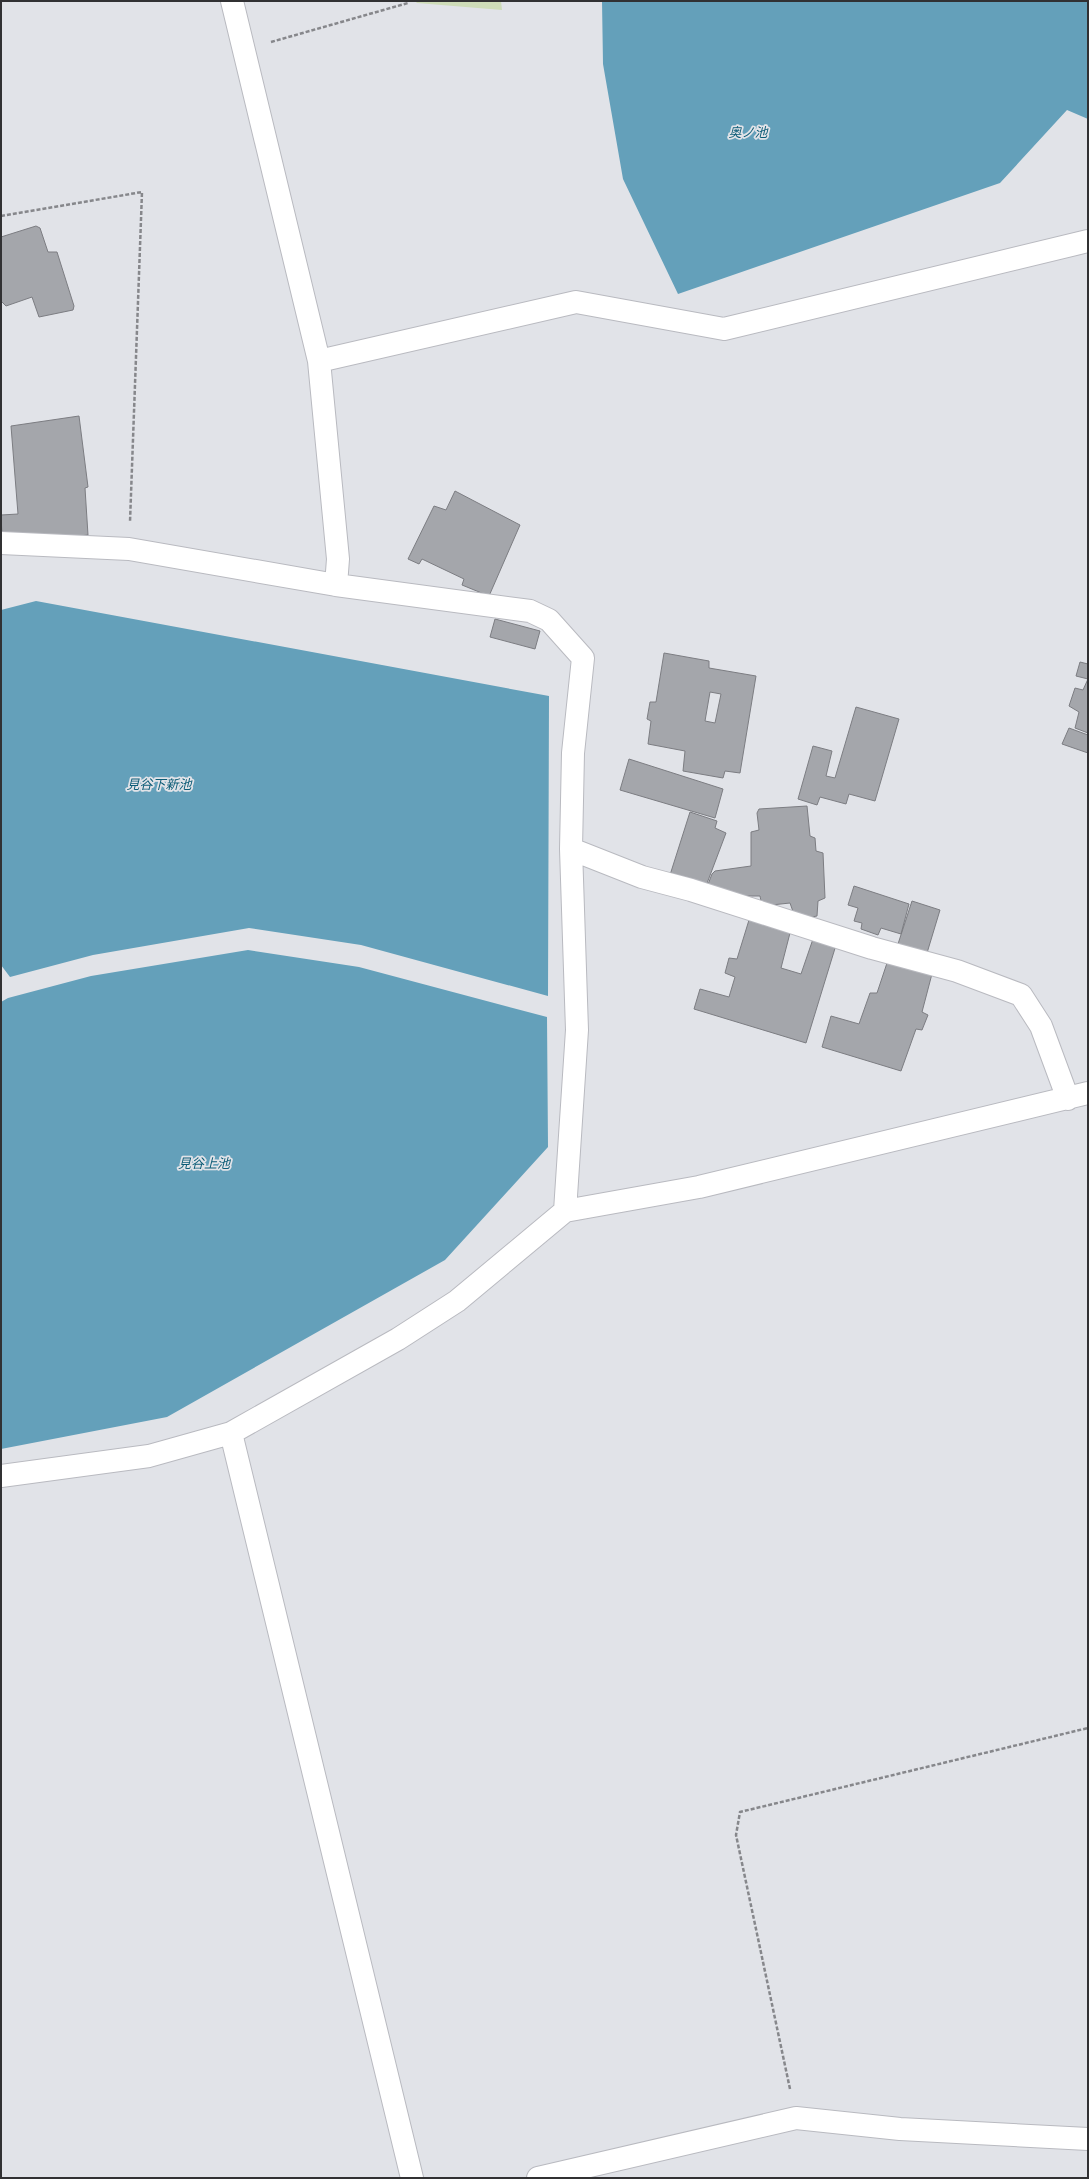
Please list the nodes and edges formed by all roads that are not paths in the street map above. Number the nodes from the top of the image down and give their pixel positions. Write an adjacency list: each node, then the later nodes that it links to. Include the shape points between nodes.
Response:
1 (232, 1): 3 (street)
2 (1088, 242): 3 (street, via 724,329 576,302)
3 (319, 361): 5 (street, via 338,559)
4 (1, 543): 5 (street, via 129,549)
5 (336, 585): 6 (street, via 530,611 549,620 584,658 573,753)
6 (571, 849): 7 (street, via 642,877 692,890 872,948 957,971 1021,995 1041,1026); 8 (street, via 577,1030)
7 (1078, 1096): 8 (street, via 699,1188)
8 (565, 1211): 9 (street, via 457,1301 398,1340)
9 (231, 1433): 10 (street, via 149,1456); 12 (street)
10 (1, 1476)
11 (1088, 2139): 13 (street, via 900,2129 796,2118)
12 (412, 2178)
13 (538, 2178)

